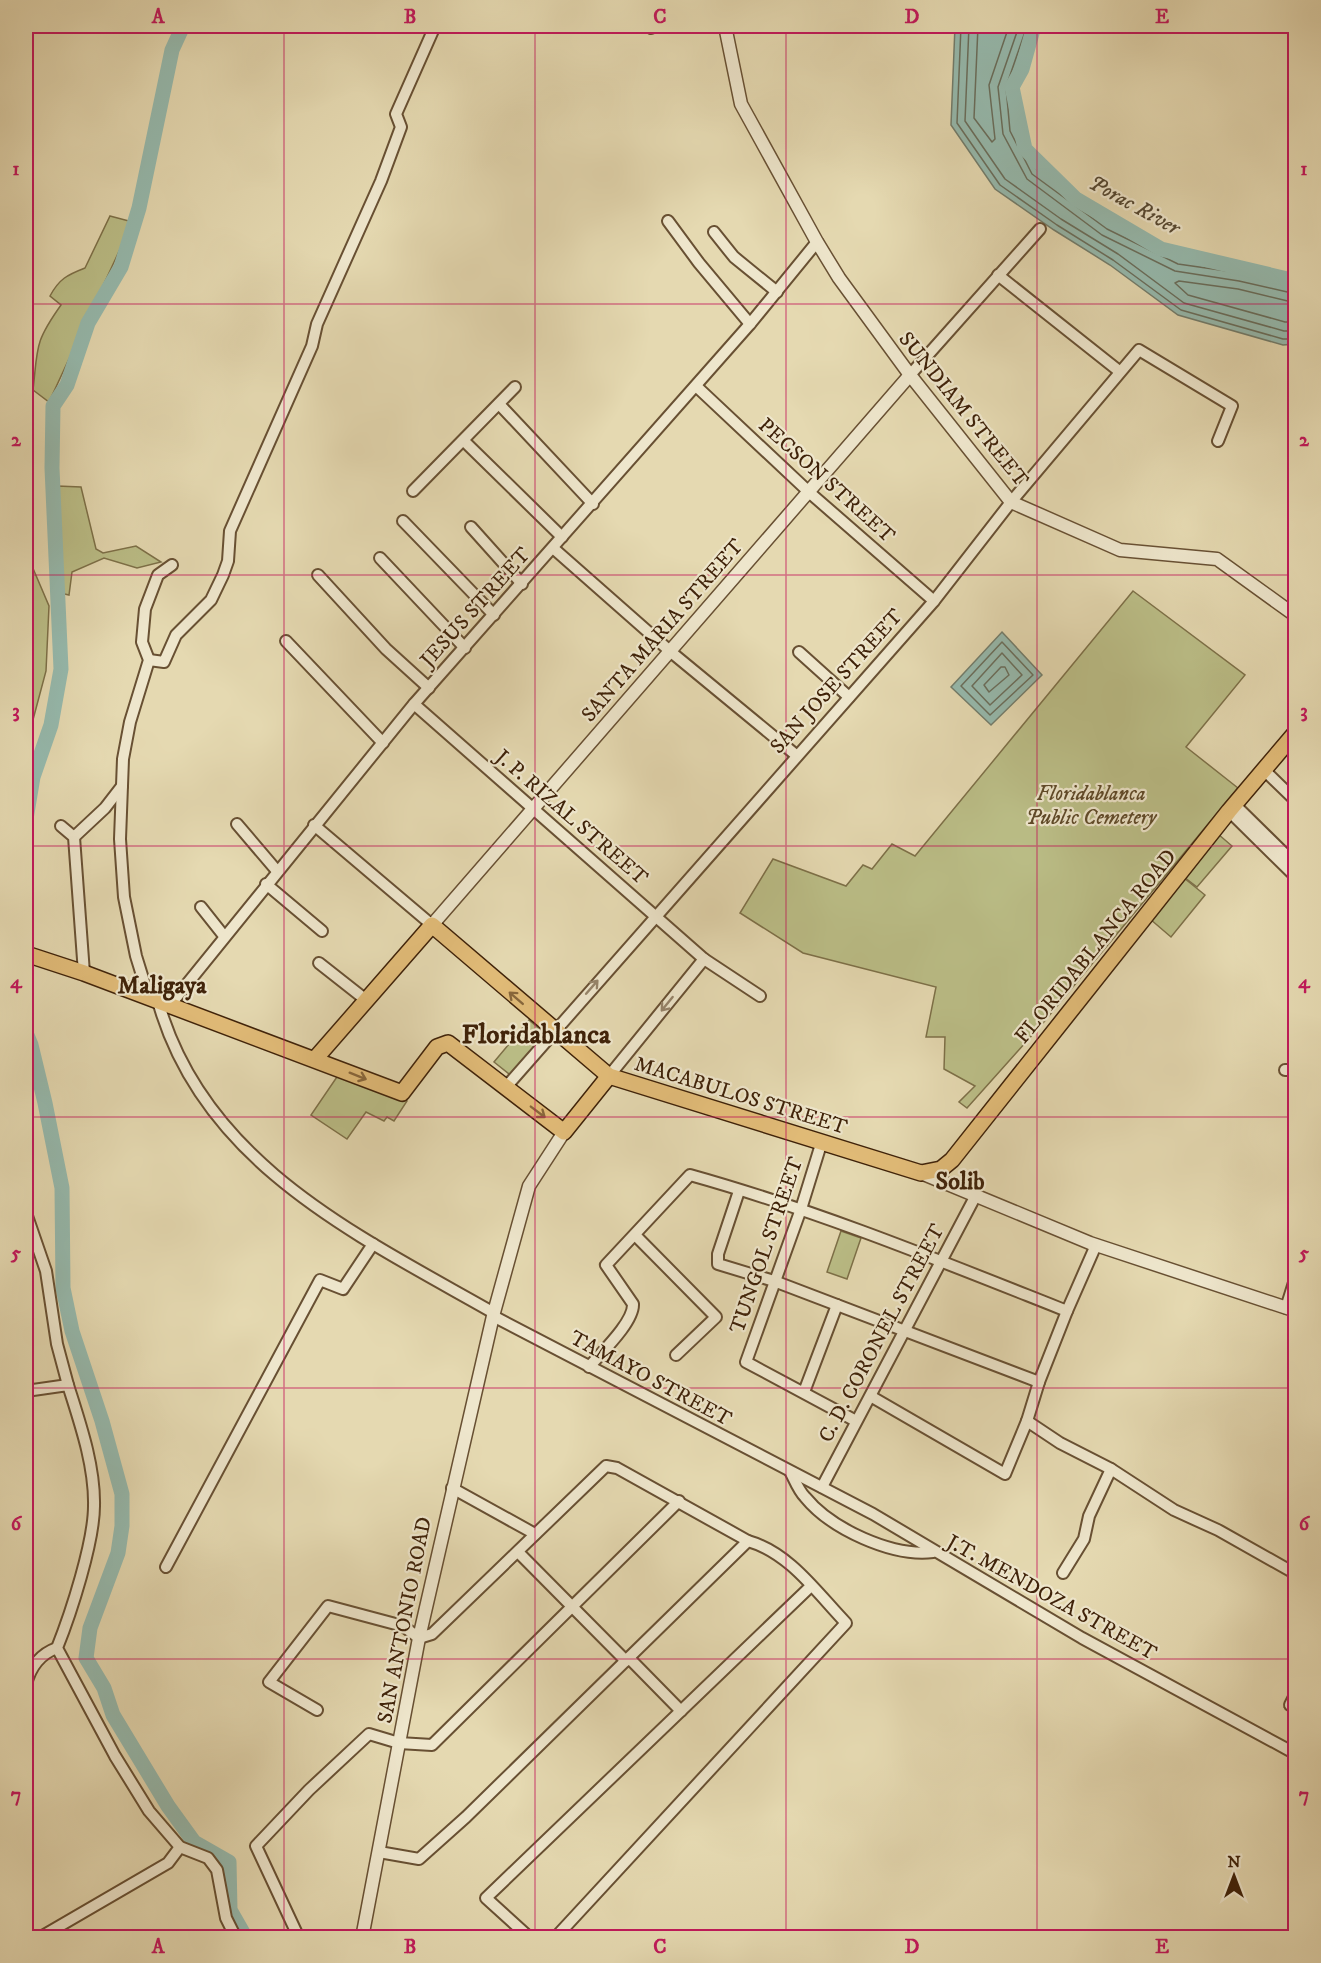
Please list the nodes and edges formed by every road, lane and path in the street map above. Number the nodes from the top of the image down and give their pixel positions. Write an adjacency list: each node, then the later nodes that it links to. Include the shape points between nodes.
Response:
1 (435, 26): 36 (street, via 396,114 401,127 381,181 230,531 223,575 211,600 176,635 164,662)
2 (725, 26): 6 (street, SUNDIAM STREET, via 741,104)
3 (668, 221): 9 (street)
4 (1040, 229): 7 (street, SANTA MARIA STREET)
5 (714, 232): 8 (street, via 734,257)
6 (817, 242): 8 (street, JESUS STREET); 11 (street, SUNDIAM STREET)
7 (998, 275): 10 (street); 11 (street, SANTA MARIA STREET)
8 (777, 292): 9 (street, JESUS STREET)
9 (750, 324): 12 (street, JESUS STREET)
10 (1119, 371): 16 (street, SAN JOSE STREET, via 1139,350 1232,406); 19 (street, SAN JOSE STREET)
11 (910, 375): 18 (street, SANTA MARIA STREET); 19 (street, SUNDIAM STREET)
12 (696, 386): 18 (street, PECSON STREET); 20 (street, JESUS STREET)
13 (515, 387): 14 (street)
14 (499, 404): 15 (street); 20 (street)
15 (464, 441): 17 (street); 23 (street)
16 (1218, 441)
17 (413, 491)
18 (810, 493): 29 (street, PECSON STREET); 35 (street, SANTA MARIA STREET)
19 (1011, 502): 29 (street, SAN JOSE STREET); 31 (street, SUNDIAM STREET, via 1120,550 1217,559)
20 (593, 504): 23 (street, JESUS STREET)
21 (403, 521): 30 (street)
22 (471, 527): 28 (street)
23 (562, 537): 24 (street, JESUS STREET)
24 (554, 548): 28 (street, JESUS STREET); 35 (street)
25 (380, 558): 33 (street)
26 (172, 565): 36 (street, via 158,575 144,609 142,642)
27 (318, 575): 37 (street, via 386,649)
28 (522, 584): 30 (street, JESUS STREET)
29 (934, 601): 38 (street, SAN JOSE STREET)
30 (494, 615): 33 (street, JESUS STREET)
31 (1296, 616)
32 (286, 641): 41 (street)
33 (465, 648): 37 (street, JESUS STREET)
34 (799, 651): 38 (street)
35 (671, 652): 42 (street); 46 (street, SANTA MARIA STREET)
36 (148, 660): 44 (street, TAMAYO STREET, via 130,722)
37 (429, 688): 39 (street, JESUS STREET)
38 (849, 697): 42 (street, SAN JOSE STREET)
39 (414, 704): 41 (street, JESUS STREET); 46 (street, J. P. RIZAL STREET)
40 (1296, 732): 43 (main road, FLORIDABLANCA ROAD)
41 (383, 743): 49 (street, JESUS STREET)
42 (796, 755): 57 (street, SAN JOSE STREET)
43 (1264, 770): 45 (street); 47 (main road, FLORIDABLANCA ROAD)
44 (122, 786): 51 (street); 66 (street, TAMAYO STREET, via 124,897 136,956)
45 (1296, 801)
46 (534, 808): 57 (street, J. P. RIZAL STREET); 58 (street, SANTA MARIA STREET)
47 (1232, 808): 52 (street); 54 (street); 74 (main road, FLORIDABLANCA ROAD, via 952,1160 940,1169)
48 (237, 824): 53 (street)
49 (314, 825): 53 (street, JESUS STREET); 58 (street, MACABULOS STREET)
50 (61, 826): 51 (street)
51 (74, 837): 64 (street)
52 (1296, 865)
53 (277, 871): 55 (street, JESUS STREET)
54 (1296, 877)
55 (266, 884): 59 (street); 60 (street, JESUS STREET)
56 (201, 907): 60 (street)
57 (654, 915): 62 (street, J. P. RIZAL STREET); 68 (street, SAN JOSE STREET, one-way to 57)
58 (432, 925): 67 (main road, SANTA MARIA STREET); 68 (main road, MACABULOS STREET, one-way to 58)
59 (322, 931)
60 (224, 936): 66 (street, JESUS STREET)
61 (26, 954): 64 (main road)
62 (704, 959): 65 (street, J. P. RIZAL STREET); 70 (street, one-way to 70)
63 (319, 963): 67 (street)
64 (84, 973): 66 (main road)
65 (760, 996)
66 (150, 998): 69 (main road); 80 (street, TAMAYO STREET, via 194,1084 218,1117 285,1186)
67 (366, 1000): 69 (main road, SANTA MARIA STREET)
68 (553, 1031): 70 (main road, MACABULOS STREET); 71 (street, SAN JOSE STREET)
69 (315, 1059): 71 (main road, one-way to 71, via 402,1093 443,1043 452,1045)
70 (609, 1076): 72 (main road); 73 (main road, MACABULOS STREET)
71 (506, 1087): 72 (main road, one-way to 72)
72 (564, 1132): 88 (street, SAN ANTONIO ROAD, via 528,1186)
73 (822, 1141): 74 (main road, MACABULOS STREET); 77 (street, TUNGOL STREET)
74 (921, 1173): 76 (street)
75 (739, 1191): 77 (street); 79 (street, via 690,1175); 84 (street, via 718,1264)
76 (975, 1197): 81 (street); 82 (street, C. D. CORONEL STREET)
77 (801, 1209): 82 (street); 84 (street, TUNGOL STREET)
78 (26, 1213): 93 (street, via 46,1271 57,1344)
79 (635, 1235): 90 (street, via 716,1317); 91 (street, via 606,1265 633,1304 633,1310)
80 (373, 1244): 88 (street, TAMAYO STREET); 108 (street, via 343,1289 320,1280)
81 (1096, 1245): 86 (street); 87 (street)
82 (942, 1261): 87 (street); 89 (street, C. D. CORONEL STREET)
83 (1296, 1276): 86 (street)
84 (774, 1281): 85 (street); 95 (street, TUNGOL STREET, via 746,1362)
85 (837, 1305): 89 (street); 95 (street)
86 (1291, 1310)
87 (1067, 1311): 92 (street)
88 (494, 1314): 91 (street, TAMAYO STREET); 102 (street, SAN ANTONIO ROAD)
89 (905, 1330): 92 (street); 96 (street, C. D. CORONEL STREET)
90 (676, 1355)
91 (589, 1367): 100 (street, TAMAYO STREET)
92 (1039, 1382): 98 (street)
93 (68, 1385): 94 (street); 114 (street, via 86,1447 94,1506 79,1582)
94 (26, 1391)
95 (804, 1392): 97 (street)
96 (872, 1397): 97 (street, C. D. CORONEL STREET); 98 (street, via 1005,1474)
97 (856, 1421): 101 (street, C. D. CORONEL STREET)
98 (1027, 1421): 99 (street)
99 (1111, 1469): 109 (street, via 1089,1516 1084,1539); 110 (street, via 1174,1510)
100 (791, 1473): 101 (street, J.T. MENDOZA STREET); 107 (street, via 805,1497 835,1524 914,1554)
101 (822, 1487): 107 (street, J.T. MENDOZA STREET)
102 (452, 1488): 104 (street); 113 (street, SAN ANTONIO ROAD)
103 (679, 1501): 104 (street, via 611,1465 606,1466); 105 (street); 112 (street)
104 (535, 1534): 106 (street)
105 (748, 1540): 111 (street, via 793,1565); 115 (street)
106 (518, 1552): 112 (street); 113 (street, via 432,1634)
107 (933, 1552): 122 (street, J.T. MENDOZA STREET)
108 (166, 1567)
109 (1063, 1573)
110 (1296, 1574)
111 (810, 1587): 120 (street); 130 (street, via 846,1623)
112 (572, 1605): 115 (street); 121 (street, via 432,1744)
113 (419, 1638): 119 (street, via 403,1626 328,1606 269,1682); 121 (street, SAN ANTONIO ROAD)
114 (57, 1648): 116 (street, via 44,1653); 123 (street, via 115,1756 149,1811)
115 (627, 1660): 120 (street); 124 (street, via 419,1859)
116 (26, 1684)
117 (1296, 1693): 118 (street)
118 (1290, 1705)
119 (317, 1710)
120 (681, 1711): 129 (street, via 486,1898)
121 (399, 1743): 124 (street, SAN ANTONIO ROAD); 127 (street, via 369,1734 256,1846)
122 (1296, 1754)
123 (180, 1847): 125 (street, via 168,1863); 126 (street, via 208,1858 217,1870 226,1918)
124 (379, 1852): 128 (street, SAN ANTONIO ROAD)
125 (39, 1938)
126 (236, 1938)
127 (299, 1938)
128 (362, 1938)
129 (530, 1938)
130 (555, 1938)

